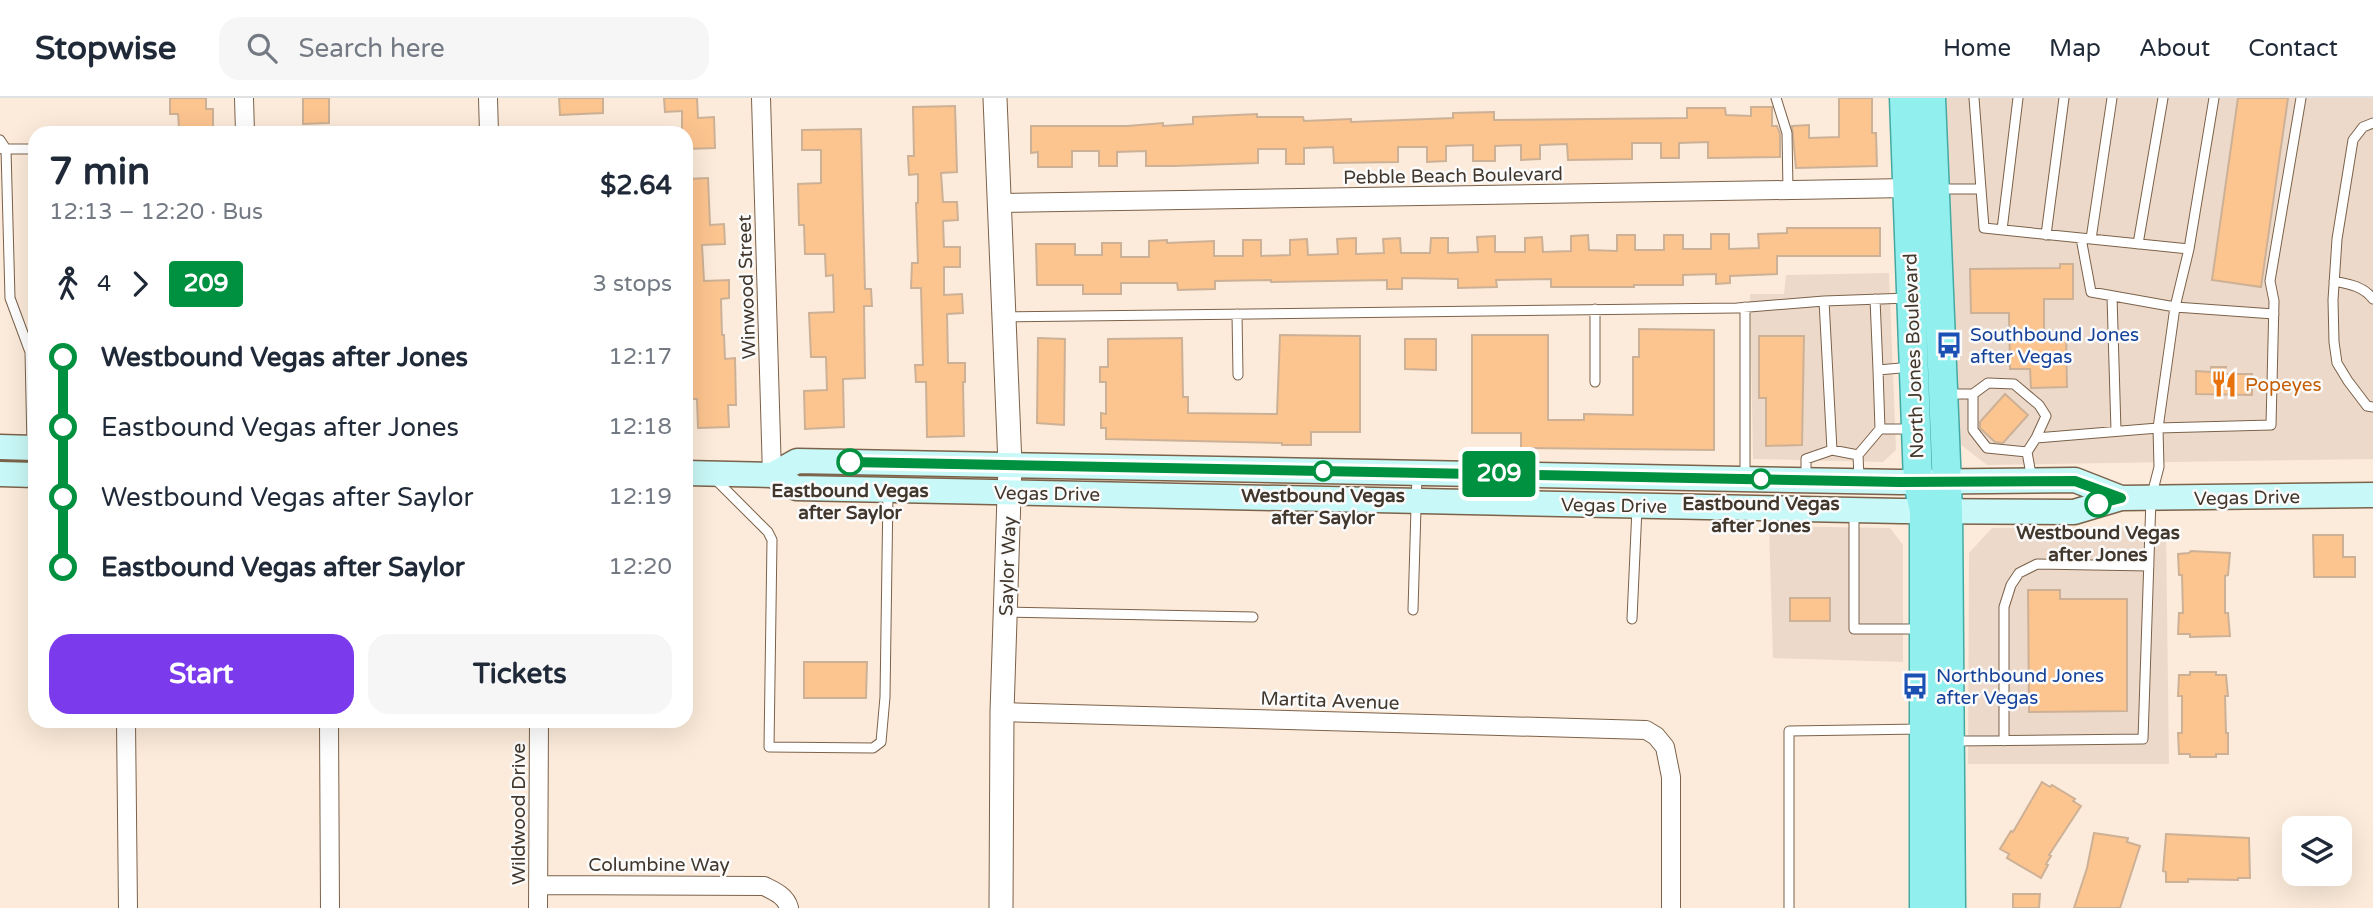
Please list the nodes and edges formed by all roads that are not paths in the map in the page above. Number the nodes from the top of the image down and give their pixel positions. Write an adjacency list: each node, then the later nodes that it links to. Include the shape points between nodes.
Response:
1 (244, 98): 16 (street)
2 (488, 98): 17 (street)
3 (761, 98): 64 (street, Winwood Street)
4 (995, 98): 23 (street, Saylor Way)
5 (1776, 98): 22 (lane, via 1787,133)
6 (1904, 98): 20 (main road, North Jones Boulevard)
7 (1931, 98): 20 (main road, North Jones Boulevard)
8 (1974, 98): 21 (lane)
9 (2018, 98): 24 (lane)
10 (2064, 98): 25 (lane)
11 (2112, 98): 26 (lane)
12 (2162, 98): 27 (lane)
13 (2214, 98): 28 (lane)
14 (2301, 98): 39 (lane, via 2270,281)
15 (2373, 122): 29 (lane, via 2354,140)
16 (245, 126)
17 (489, 126)
18 (2, 146): 19 (lane); 41 (lane, via 10,298)
19 (28, 148)
20 (1921, 189): 21 (lane); 22 (street, Pebble Beach Boulevard); 31 (main road, North Jones Boulevard); 46 (main road, North Jones Boulevard, via 1922,214 1938,255)
21 (1981, 189): 24 (lane, via 1984,228)
22 (1788, 190): 23 (street, Pebble Beach Boulevard)
23 (999, 203): 40 (street, Saylor Way)
24 (2001, 230): 25 (lane)
25 (2046, 234): 26 (lane)
26 (2086, 239): 27 (lane); 30 (lane, via 2091,292)
27 (2138, 244): 28 (lane)
28 (2189, 249): 36 (lane)
29 (2334, 281): 33 (lane, via 2354,285); 48 (lane, via 2337,363 2367,406)
30 (2112, 296): 36 (lane); 52 (lane)
31 (1911, 298): 32 (lane); 42 (main road, North Jones Boulevard)
32 (1875, 299): 34 (lane); 43 (lane)
33 (2373, 299)
34 (1824, 301): 35 (lane); 56 (lane)
35 (1745, 307): 37 (lane); 65 (lane)
36 (2175, 307): 39 (lane); 50 (lane)
37 (1595, 309): 38 (lane); 45 (lane)
38 (1237, 314): 40 (lane); 44 (lane)
39 (2274, 314): 50 (lane, via 2272,425)
40 (1003, 317): 59 (street, Saylor Way)
41 (28, 347)
42 (1913, 367): 43 (lane); 49 (main road, North Jones Boulevard)
43 (1878, 370): 51 (lane)
44 (1238, 375)
45 (1595, 382)
46 (1943, 394): 47 (lane); 70 (main road, North Jones Boulevard)
47 (1973, 394): 53 (lane, via 1988,383 2014,384 2046,416); 57 (lane, via 1973,430 1987,448)
48 (2373, 407)
49 (1916, 428): 51 (lane); 69 (main road, North Jones Boulevard)
50 (2158, 428): 52 (lane); 75 (lane, via 2159,467)
51 (1880, 429): 58 (lane)
52 (2116, 431): 53 (lane)
53 (2036, 438): 57 (lane)
54 (0, 447): 55 (main road)
55 (28, 448)
56 (1832, 450): 58 (lane); 66 (lane, via 1806,459)
57 (2027, 452): 68 (lane)
58 (1858, 455): 67 (lane)
59 (1010, 465): 60 (main road, Vegas Drive); 64 (main road, Vegas Drive, via 797,461); 72 (street, Saylor Way)
60 (1417, 473): 65 (main road, Vegas Drive); 76 (lane)
61 (0, 474): 63 (main road)
62 (698, 474): 64 (main road, Vegas Drive); 71 (lane, via 772,540 769,747 873,748 881,742)
63 (28, 475)
64 (772, 475): 71 (main road, Vegas Drive, via 796,488)
65 (1745, 479): 66 (main road, Vegas Drive)
66 (1806, 480): 67 (main road, Vegas Drive)
67 (1859, 481): 69 (main road, Vegas Drive)
68 (2032, 481): 70 (main road, Vegas Drive); 74 (main road, Vegas Drive, via 2075,481)
69 (1918, 482): 70 (main road, Vegas Drive); 79 (main road, North Jones Boulevard)
70 (1947, 482): 79 (main road, North Jones Boulevard)
71 (888, 490): 72 (main road, Vegas Drive)
72 (1009, 492): 76 (main road, Vegas Drive); 82 (street, Saylor Way)
73 (2373, 495): 75 (main road, Vegas Drive)
74 (2121, 498): 75 (main road, Vegas Drive); 79 (main road, Vegas Drive, via 2074,512)
75 (2151, 498): 80 (lane)
76 (1416, 501): 77 (main road, Vegas Drive); 81 (lane)
77 (1637, 505): 78 (main road, Vegas Drive); 84 (lane)
78 (1854, 510): 79 (main road, Vegas Drive); 85 (lane, via 1854,629)
79 (1936, 511): 85 (main road, North Jones Boulevard); 91 (main road, North Jones Boulevard)
80 (2149, 565): 92 (lane, via 2037,564 2019,573 2004,607); 92 (lane, via 2143,739)
81 (1413, 610)
82 (1005, 612): 83 (lane); 86 (street, Saylor Way)
83 (1253, 617)
84 (1632, 619)
85 (1924, 628): 90 (main road, North Jones Boulevard)
86 (1002, 712): 98 (street, Saylor Way); 100 (street, Martita Avenue, via 1646,730 1665,747 1671,777)
87 (126, 728): 94 (street)
88 (330, 728): 95 (street)
89 (539, 728): 93 (street, Wildwood Drive)
90 (1924, 729): 101 (lane, via 1789,731); 102 (main road, North Jones Boulevard)
91 (1950, 741): 92 (lane); 103 (main road, North Jones Boulevard)
92 (2004, 741)
93 (539, 885): 96 (street, Wildwood Drive); 97 (street, Columbine Way, via 764,886 778,893)
94 (128, 908)
95 (330, 908)
96 (538, 908)
97 (789, 908)
98 (1000, 908): 99 (street)
99 (1006, 908)
100 (1671, 908)
101 (1788, 908)
102 (1924, 908)
103 (1951, 908)

